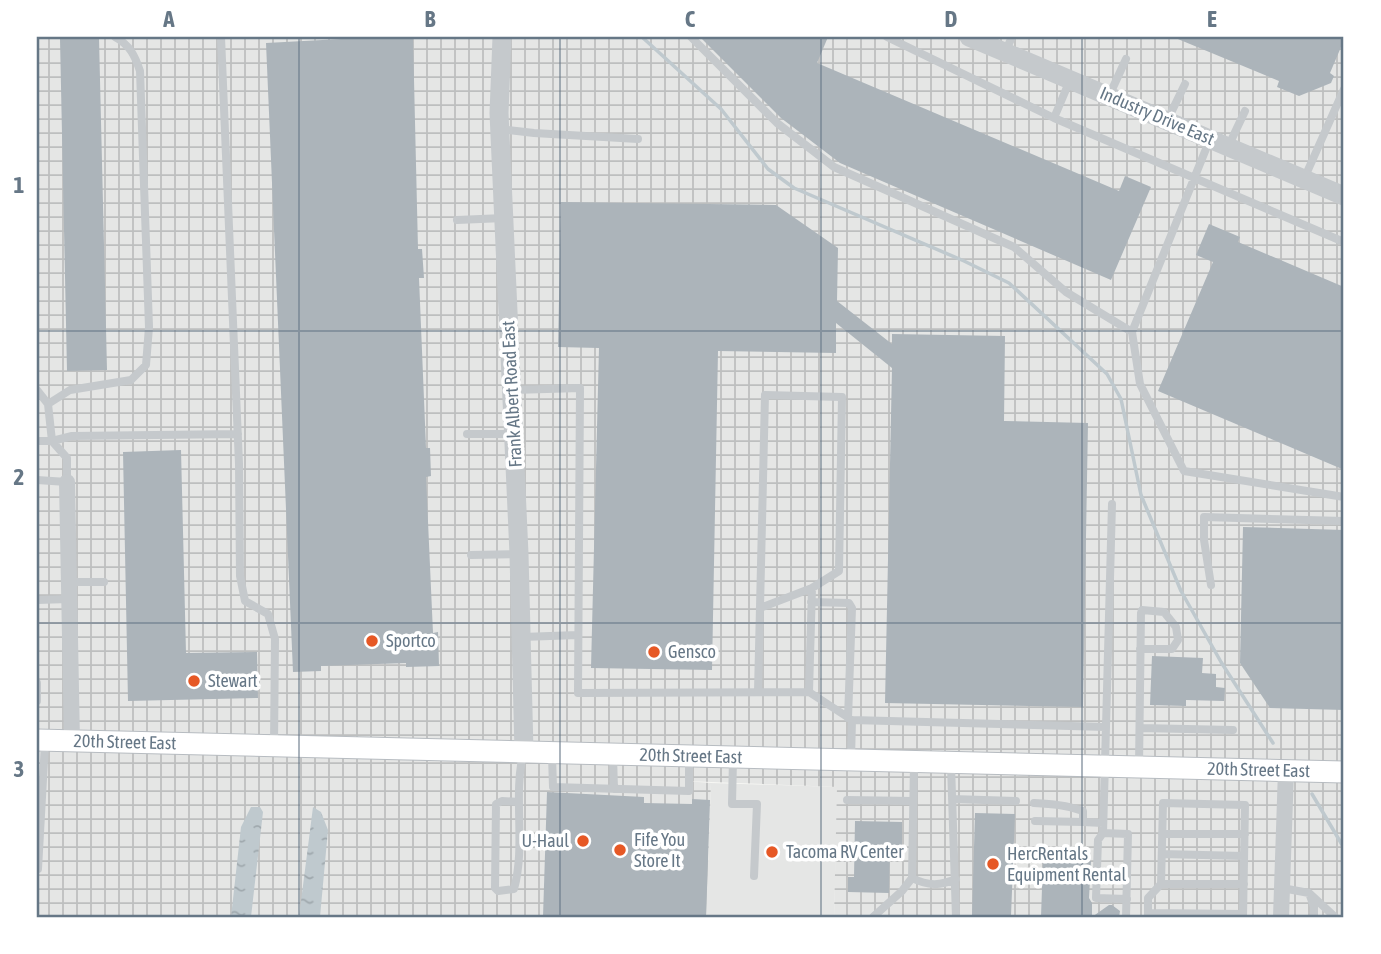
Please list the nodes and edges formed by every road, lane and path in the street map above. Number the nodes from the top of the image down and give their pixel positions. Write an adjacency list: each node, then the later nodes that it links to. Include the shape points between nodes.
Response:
1 (115, 37): 28 (lane, via 134,54 140,71 149,327 146,365 131,380 69,390)
2 (221, 37): 31 (lane)
3 (502, 37): 16 (street, Frank Albert Road East)
4 (691, 37): 25 (lane, via 777,123 834,167 1014,247 1066,292)
5 (887, 37): 14 (lane)
6 (969, 37): 7 (street, Industry Drive East)
7 (1009, 44): 9 (street, Industry Drive East)
8 (1126, 59): 12 (lane)
9 (1070, 80): 12 (street, Industry Drive East); 14 (lane)
10 (1185, 84): 15 (lane)
11 (1344, 89): 20 (lane)
12 (1109, 96): 15 (street, Industry Drive East)
13 (1245, 111): 18 (lane)
14 (1054, 118): 19 (lane)
15 (1167, 121): 18 (street, Industry Drive East)
16 (500, 129): 17 (lane); 22 (street, Frank Albert Road East)
17 (638, 139)
18 (1219, 143): 19 (lane); 20 (street, Industry Drive East)
19 (1193, 178): 24 (lane); 25 (lane)
20 (1304, 179): 21 (street, Industry Drive East)
21 (1344, 196)
22 (504, 218): 23 (lane); 27 (street, Frank Albert Road East)
23 (457, 220)
24 (1344, 242)
25 (1132, 332): 36 (lane, via 1140,384 1184,471)
26 (37, 390): 28 (lane)
27 (512, 390): 30 (street, Frank Albert Road East); 48 (lane, via 580,388)
28 (48, 404): 33 (lane)
29 (467, 434): 30 (lane)
30 (513, 434): 39 (street, Frank Albert Road East)
31 (237, 435): 33 (lane, via 82,435); 61 (lane, via 240,576 244,601 268,614 275,639)
32 (37, 441): 33 (lane)
33 (52, 441): 35 (lane, via 67,458)
34 (37, 480): 35 (lane)
35 (68, 482): 44 (street)
36 (1344, 497)
37 (1112, 504): 56 (lane)
38 (1344, 521): 42 (lane, via 1204,517)
39 (519, 554): 40 (lane); 49 (street, Frank Albert Road East)
40 (471, 555)
41 (104, 582): 44 (lane)
42 (1211, 585)
43 (812, 588): 46 (lane); 47 (lane); 47 (lane, via 839,571 842,397 765,395)
44 (69, 590): 45 (lane); 60 (street)
45 (37, 600)
46 (811, 602): 53 (lane); 55 (lane, via 849,603 852,608)
47 (760, 608): 52 (lane)
48 (578, 635): 49 (lane); 52 (lane, via 578,693)
49 (521, 637): 62 (street, Frank Albert Road East)
50 (1140, 649): 50 (lane, via 1142,610 1164,612 1176,627 1178,640 1172,649); 57 (lane)
51 (37, 683): 54 (lane)
52 (758, 692): 53 (lane)
53 (809, 692): 55 (lane)
54 (37, 701)
55 (850, 719): 56 (lane); 67 (lane)
56 (1106, 727): 70 (lane)
57 (1140, 728): 58 (lane); 71 (lane)
58 (1233, 730)
59 (41, 740): 60 (main road, 20th Street East); 89 (lane)
60 (72, 741): 61 (main road, 20th Street East)
61 (274, 745): 62 (main road, 20th Street East)
62 (524, 751): 63 (main road, 20th Street East); 78 (lane)
63 (552, 752): 64 (main road, 20th Street East); 74 (lane, via 553,788)
64 (613, 753): 65 (main road, 20th Street East); 74 (lane)
65 (689, 755): 66 (main road, 20th Street East); 74 (lane, via 689,791)
66 (733, 756): 67 (main road, 20th Street East); 90 (lane, via 732,804 757,804)
67 (851, 759): 68 (main road, 20th Street East)
68 (914, 761): 69 (main road, 20th Street East); 79 (lane)
69 (951, 762): 70 (main road, 20th Street East); 75 (lane)
70 (1105, 766): 71 (main road, 20th Street East); 83 (lane)
71 (1139, 767): 72 (main road, 20th Street East)
72 (1286, 771): 73 (main road, 20th Street East); 95 (street)
73 (1344, 772)
74 (614, 789)
75 (953, 799): 77 (lane); 92 (lane)
76 (847, 800): 79 (lane)
77 (1016, 801)
78 (519, 802): 78 (lane, via 516,883 511,891 498,891 496,804)
79 (913, 802): 91 (lane)
80 (1034, 803): 82 (lane, via 1079,809)
81 (1035, 821): 82 (lane)
82 (1083, 822): 83 (lane)
83 (1103, 822): 84 (lane)
84 (1103, 832): 97 (lane, via 1128,834); 97 (lane, via 1098,840 1096,898)
85 (1163, 834): 86 (lane); 86 (lane, via 1163,803 1245,805); 87 (lane)
86 (1245, 834): 88 (lane)
87 (1162, 855): 88 (lane); 93 (lane)
88 (1244, 856): 94 (lane)
89 (38, 869)
90 (754, 876)
91 (912, 878): 92 (lane, via 924,884); 100 (lane)
92 (956, 879): 101 (lane)
93 (1161, 884): 94 (lane); 98 (lane, via 1148,898)
94 (1244, 884): 99 (lane)
95 (1282, 888): 96 (lane); 103 (street)
96 (1310, 893): 104 (lane); 105 (lane)
97 (1127, 899): 102 (lane)
98 (1148, 915): 99 (lane)
99 (1243, 916)
100 (873, 917)
101 (956, 917)
102 (1126, 917)
103 (1281, 917)
104 (1314, 917)
105 (1335, 917)

